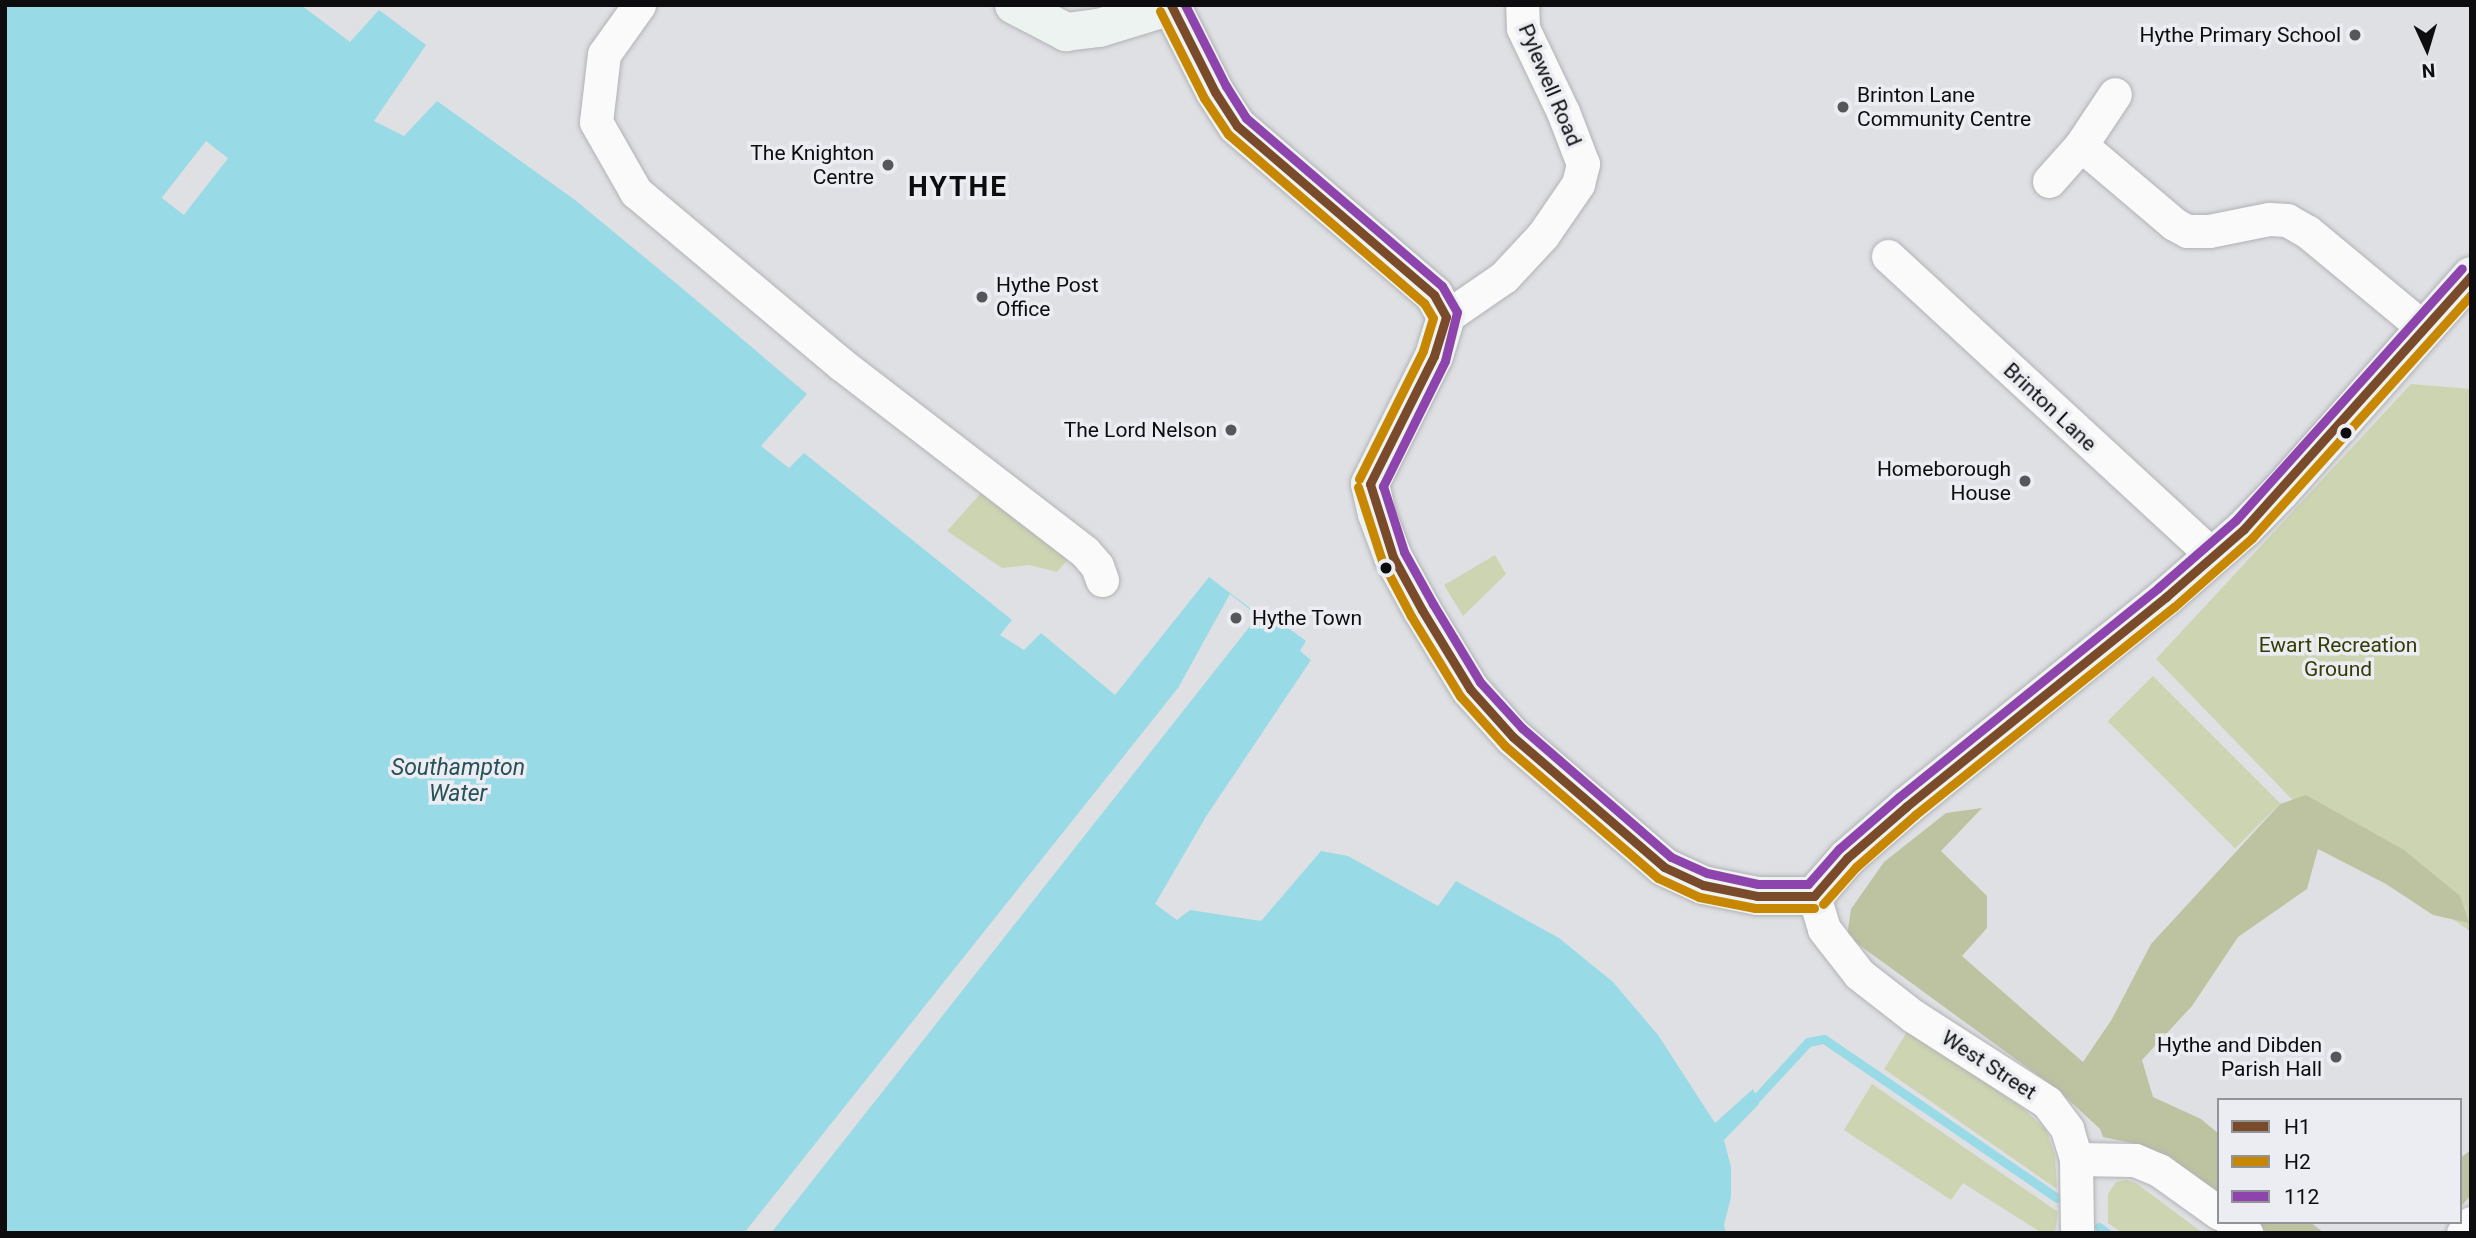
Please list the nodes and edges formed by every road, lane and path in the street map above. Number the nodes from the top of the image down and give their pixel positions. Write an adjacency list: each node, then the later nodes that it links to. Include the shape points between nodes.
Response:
1 (639, 5): 13 (street, via 604,54 596,122 636,192 841,364 1085,552)
2 (1014, 5): 4 (street, via 1066,32 1099,28)
3 (1522, 5): 10 (street, Pylewell Road, via 1523,27 1583,164 1578,184 1544,235 1504,277)
4 (1171, 6): 10 (street, via 1237,126 1434,295)
5 (2115, 94): 6 (street)
6 (2081, 145): 7 (street); 11 (street, via 2187,231 2287,220 2308,232)
7 (2049, 181)
8 (1888, 256): 12 (street, Brinton Lane)
9 (2471, 276): 11 (street)
10 (1446, 317): 14 (street, via 1434,356 1370,484 1393,557 1470,689 1513,737 1664,867 1703,884 1757,896)
11 (2425, 329): 12 (street, via 2281,491)
12 (2213, 556): 14 (street, via 1907,806 1847,858)
13 (1102, 580)
14 (1814, 895): 15 (street, West Street, via 1824,929 1859,974 1913,1016 2047,1102 2067,1129)
15 (2077, 1159): 16 (street, via 2136,1160 2159,1170); 18 (street)
16 (2217, 1212)
17 (2471, 1223): 19 (street)
18 (2077, 1233)
19 (2463, 1233)

